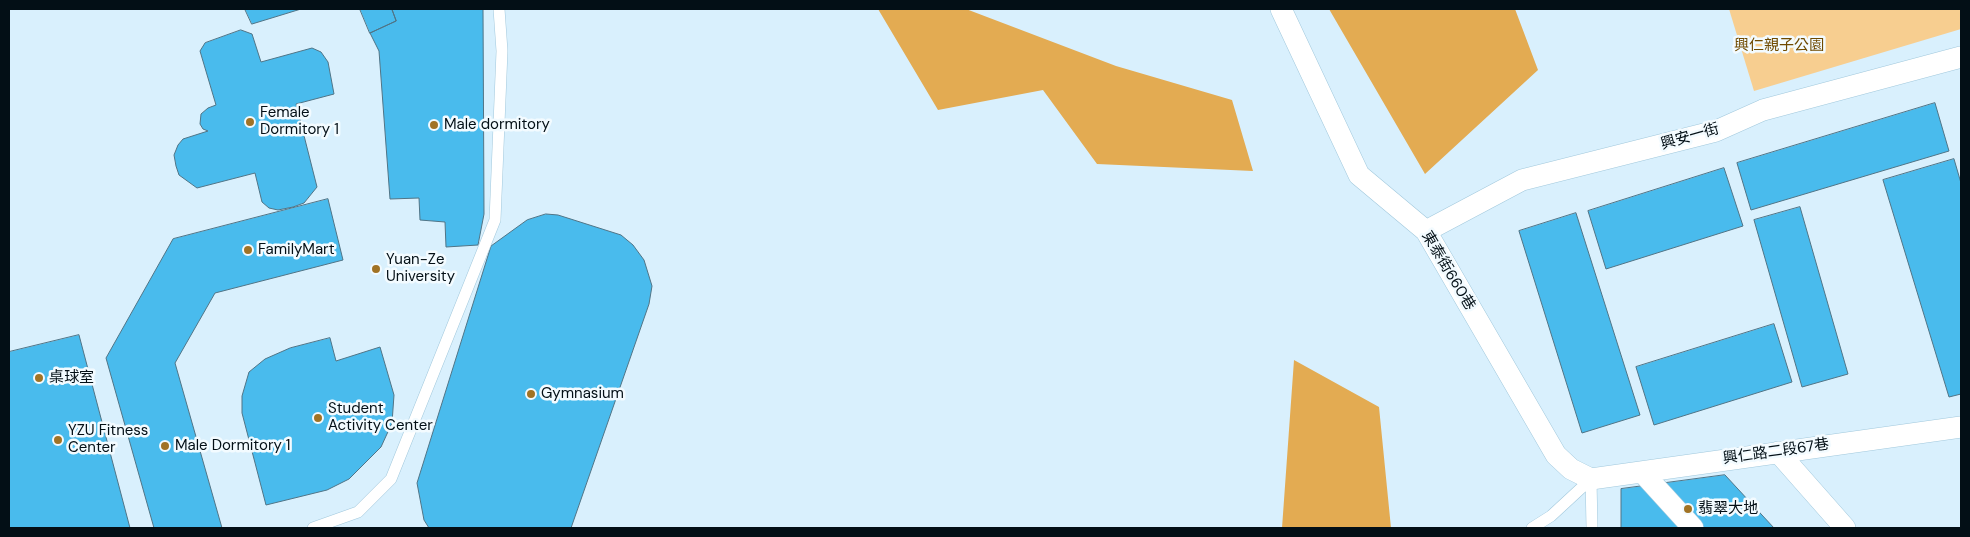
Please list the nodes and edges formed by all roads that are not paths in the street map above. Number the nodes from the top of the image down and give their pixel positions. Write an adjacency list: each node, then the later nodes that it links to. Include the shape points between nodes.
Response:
1 (500, 9): 9 (lane, via 502,51 495,220 391,479 358,512)
2 (1281, 9): 4 (street, 東泰街660巷, via 1359,175)
3 (1961, 57): 4 (street, 興安一街, via 1763,110 1716,131 1522,180)
4 (1426, 231): 8 (street, 東泰街660巷, via 1556,455 1571,469)
5 (1961, 427): 6 (street, 興仁路二段67巷)
6 (1778, 452): 7 (street, 興仁路二段67巷); 13 (street)
7 (1642, 472): 8 (street, 興仁路二段67巷); 12 (street)
8 (1592, 479): 10 (lane, via 1551,516); 11 (lane)
9 (313, 528)
10 (1532, 528)
11 (1592, 528)
12 (1693, 528)
13 (1845, 528)

